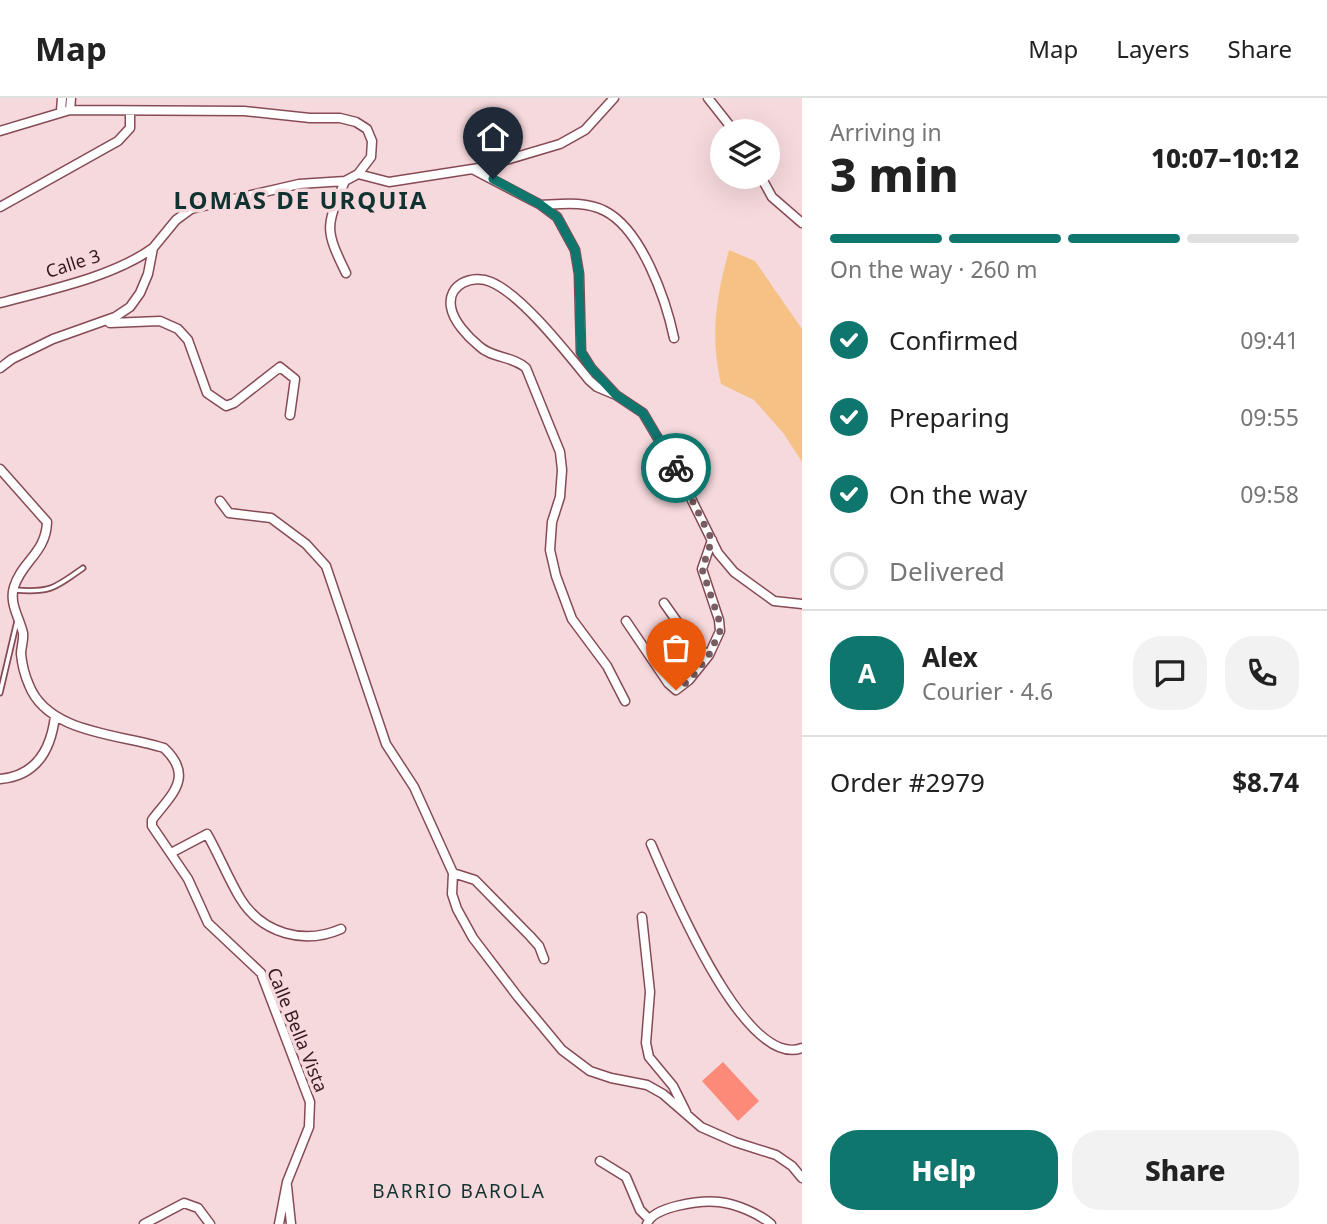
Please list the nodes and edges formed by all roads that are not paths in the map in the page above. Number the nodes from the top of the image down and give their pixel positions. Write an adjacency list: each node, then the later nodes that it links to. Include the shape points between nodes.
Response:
1 (62, 98): 5 (street)
2 (71, 98): 5 (street)
3 (614, 98): 9 (street, via 585,130 560,144)
4 (708, 98): 7 (street)
5 (66, 111): 6 (street); 8 (street)
6 (130, 111): 10 (street, via 244,111 356,122 367,129 372,141 371,158); 14 (street, via 130,128 118,141)
7 (725, 119)
8 (0, 131)
9 (474, 170): 10 (street, via 389,181); 13 (street)
10 (358, 174): 11 (street)
11 (345, 181): 16 (street, via 299,184 191,209 176,220); 17 (street, via 329,226 330,241)
12 (768, 189): 15 (street)
13 (541, 205): 20 (street, via 577,203 606,211 622,224 662,290); 22 (street, via 557,217 575,250 581,352)
14 (0, 207)
15 (802, 223)
16 (152, 252): 18 (street, Calle 3, via 100,274); 19 (street, via 148,274 130,307)
17 (346, 272)
18 (0, 303)
19 (96, 324): 21 (street, via 53,339); 23 (street, via 160,321 178,328 188,340 207,393 226,406 279,367 295,379)
20 (674, 338)
21 (0, 368)
22 (616, 395): 26 (street, via 643,413); 35 (street, via 589,380 546,328 493,282 468,278 458,286 451,308 481,349 518,360 526,368 560,452 560,497 550,550 556,576 572,619 607,666)
23 (290, 415)
24 (0, 469): 28 (street, via 47,522 38,553)
25 (220, 501): 40 (street, via 229,513 271,517 326,566 386,744 414,787)
26 (712, 540): 30 (street, via 734,572 774,601); 33 (street, via 702,569 720,631)
27 (83, 568): 28 (lane, via 53,589)
28 (13, 590): 31 (street, Calle Bella Vista)
29 (664, 603): 33 (street, via 695,647)
30 (802, 604)
31 (18, 619): 34 (lane); 36 (street, Calle Bella Vista, via 30,688)
32 (626, 621): 33 (street, via 676,690)
33 (709, 655)
34 (0, 693)
35 (625, 701)
36 (55, 716): 37 (street, via 50,737 30,771); 39 (street, Calle Bella Vista, via 93,732 164,748 172,755 180,777 177,787 152,820)
37 (0, 779)
38 (652, 844): 44 (street, via 716,979 761,1036 787,1050)
39 (172, 853): 42 (street, via 207,834 241,901 275,930 309,938); 48 (street, Calle Bella Vista, via 208,923 261,973 310,1102 309,1127)
40 (453, 873): 43 (street, via 475,880 539,946); 45 (street, via 452,894 463,923 562,1050 590,1071 647,1085)
41 (642, 917): 45 (street, via 650,992 649,1057 673,1086)
42 (341, 929)
43 (544, 959)
44 (802, 1048)
45 (687, 1115): 47 (street, via 701,1127 776,1155)
46 (600, 1161): 49 (street, via 626,1177)
47 (802, 1178)
48 (287, 1182): 52 (street, Calle Bella Vista); 53 (street)
49 (648, 1221): 54 (street, via 660,1211 718,1202)
50 (144, 1224): 51 (street, via 184,1203 198,1208)
51 (210, 1224)
52 (279, 1224)
53 (291, 1224)
54 (771, 1224)

